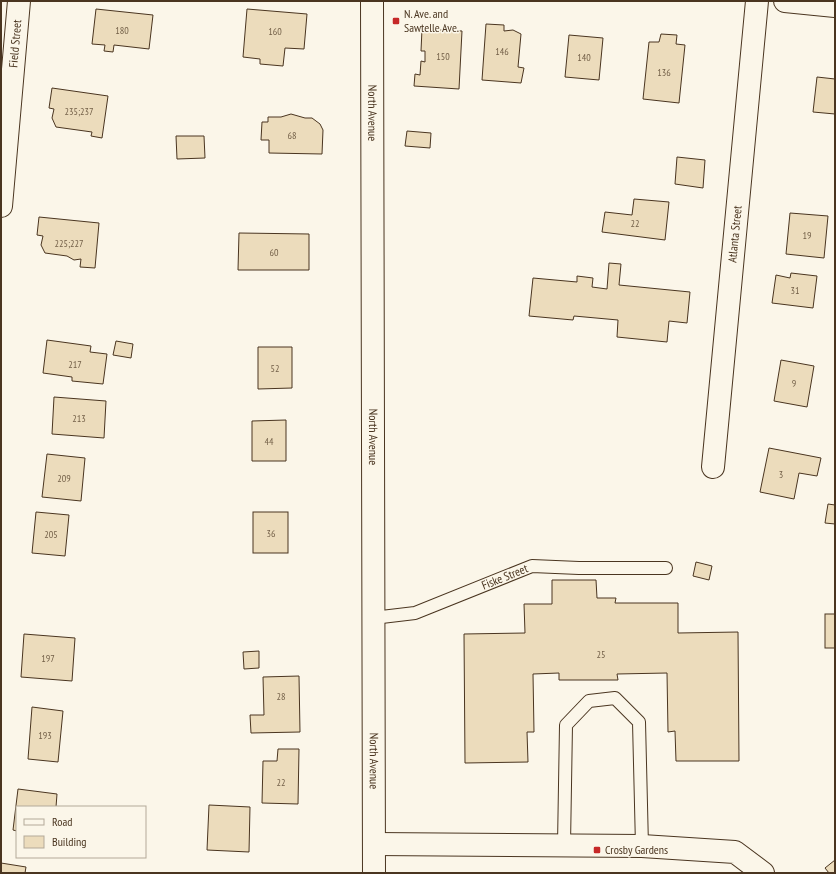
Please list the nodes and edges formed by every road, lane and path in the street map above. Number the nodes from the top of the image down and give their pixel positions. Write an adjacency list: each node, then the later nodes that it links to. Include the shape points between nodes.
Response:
1 (19, 1): 6 (street, Field Street)
2 (372, 1): 9 (street, North Avenue)
3 (757, 1): 7 (street, Atlanta Street)
4 (785, 1): 5 (street)
5 (835, 6)
6 (1, 206)
7 (713, 467)
8 (666, 568): 9 (lane, Fiske Street, via 532,566 415,613)
9 (373, 618): 10 (street, North Avenue)
10 (374, 844): 11 (street); 13 (street, North Avenue)
11 (564, 845): 12 (street); 12 (lane, via 566,725 589,701 614,698 639,722)
12 (642, 846): 14 (street, via 735,852)
13 (374, 873)
14 (763, 873)

